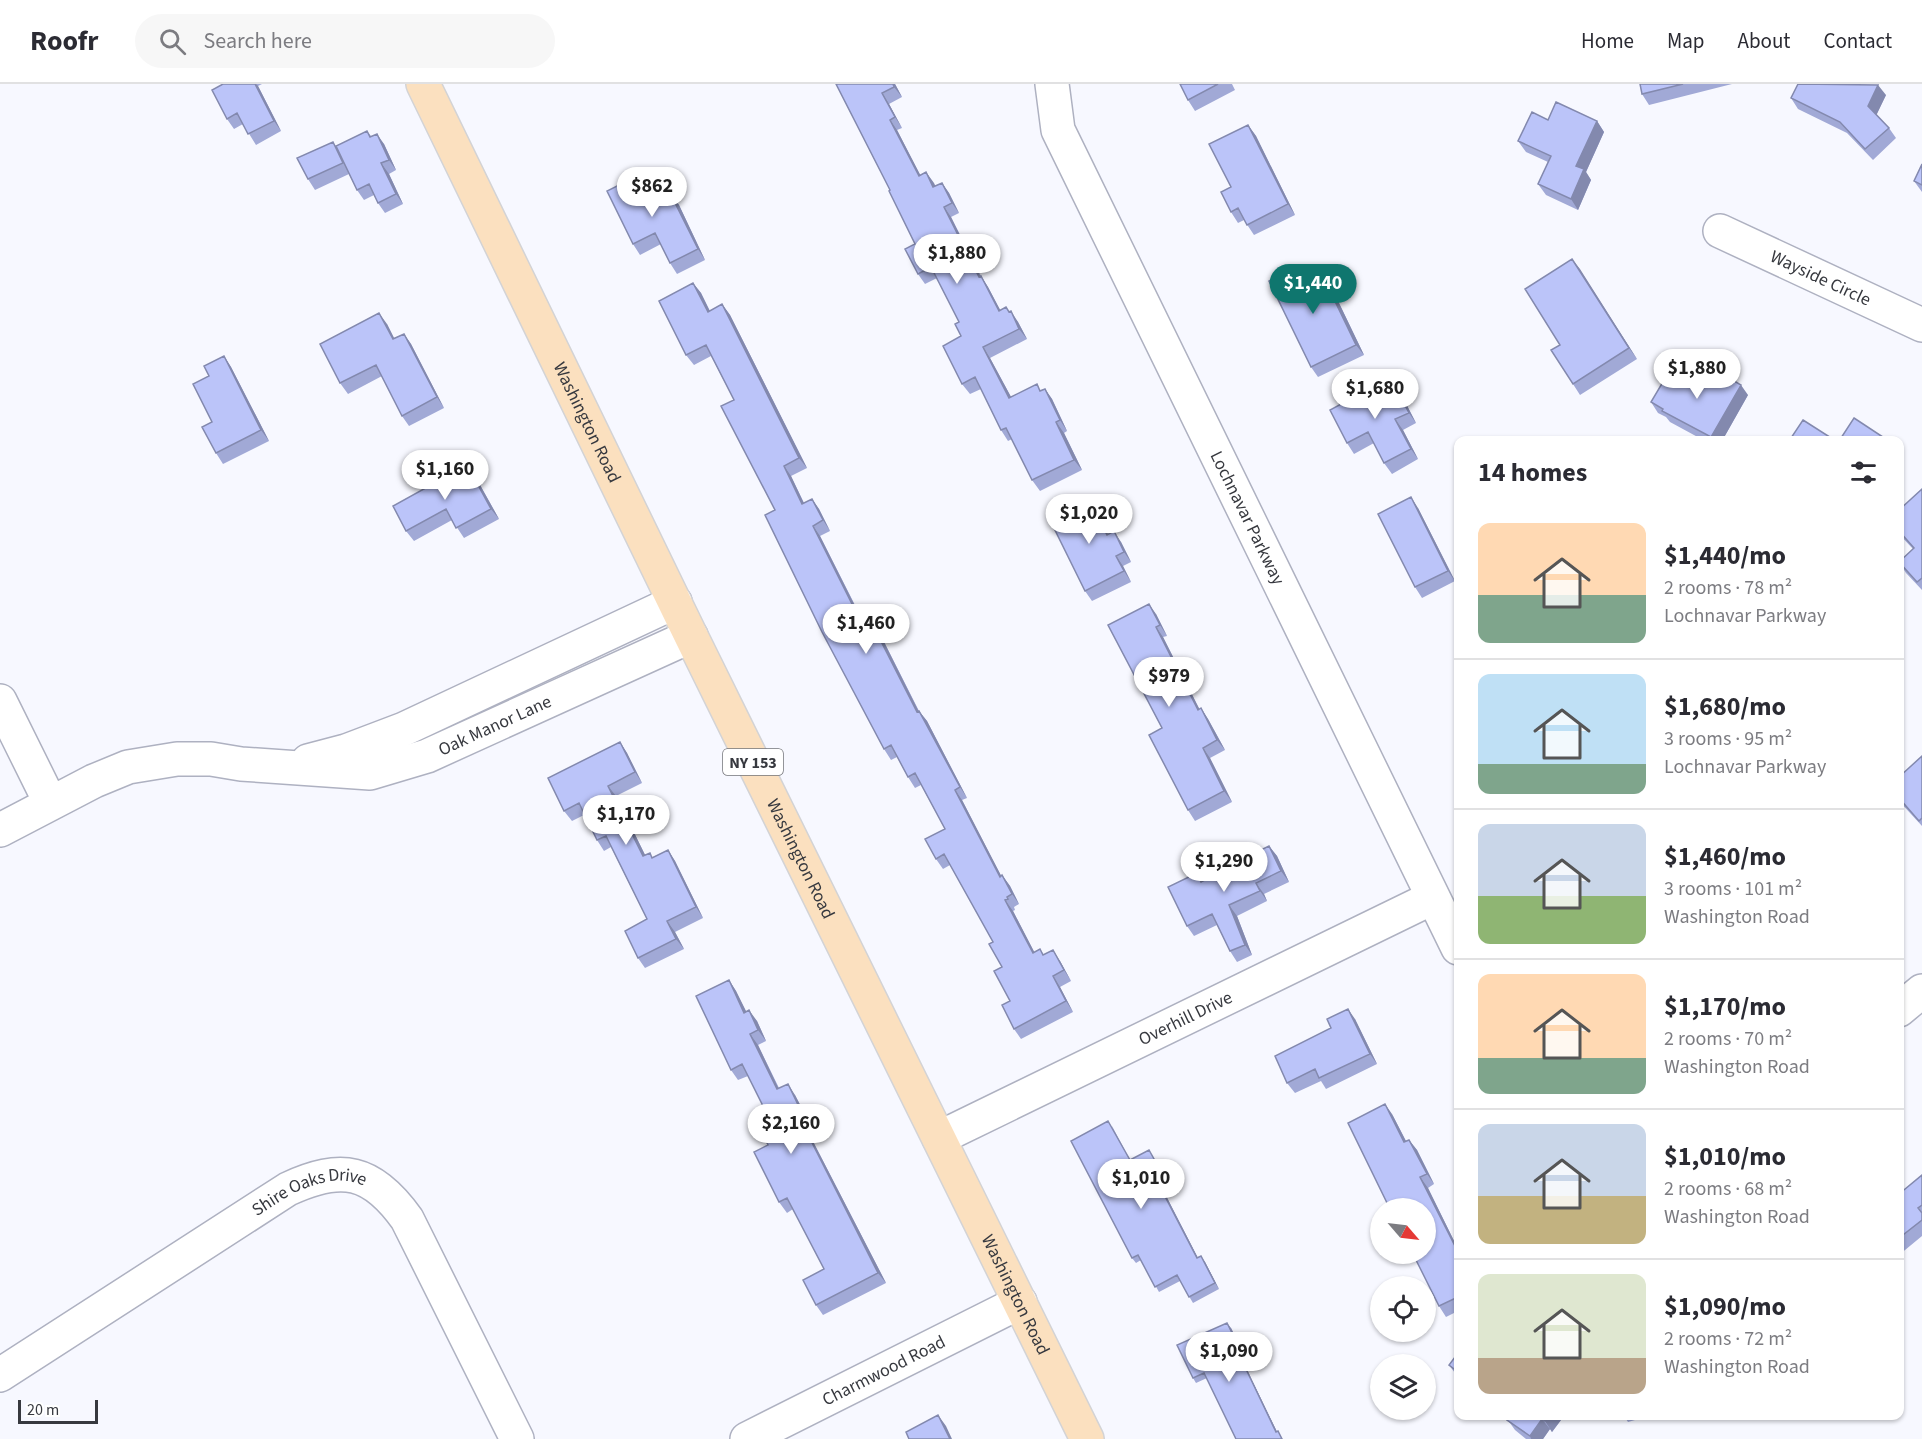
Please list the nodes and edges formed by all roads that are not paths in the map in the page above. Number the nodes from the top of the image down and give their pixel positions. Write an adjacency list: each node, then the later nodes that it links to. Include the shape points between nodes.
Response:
1 (423, 84): 5 (main road, Washington Road / NY 153)
2 (1052, 84): 11 (street, Lochnavar Parkway, via 1058,130)
3 (1720, 231): 4 (street, Wayside Circle)
4 (1922, 325)
5 (675, 602): 6 (main road, Washington Road / NY 153); 8 (street, Oak Manor Lane, via 404,729)
6 (691, 636): 8 (street, Oak Manor Lane, via 427,756 370,773); 15 (main road, Washington Road / NY 153)
7 (0, 701): 9 (street)
8 (289, 767): 9 (street, Oak Manor Lane, via 177,759 128,767)
9 (50, 802): 10 (street, Oak Manor Lane)
10 (0, 830)
11 (1432, 898): 12 (street, Lochnavar Parkway); 15 (street, Overhill Drive)
12 (1454, 940)
13 (1922, 991): 14 (street)
14 (1904, 1006)
15 (939, 1138): 16 (main road, Washington Road / NY 153)
16 (1020, 1302): 19 (street, Charmwood Road); 20 (main road, Washington Road / NY 153)
17 (0, 1375): 18 (street, Shire Oaks Drive, via 288,1189 311,1178 354,1175 393,1199 407,1220)
18 (517, 1439)
19 (747, 1439)
20 (1087, 1439)

